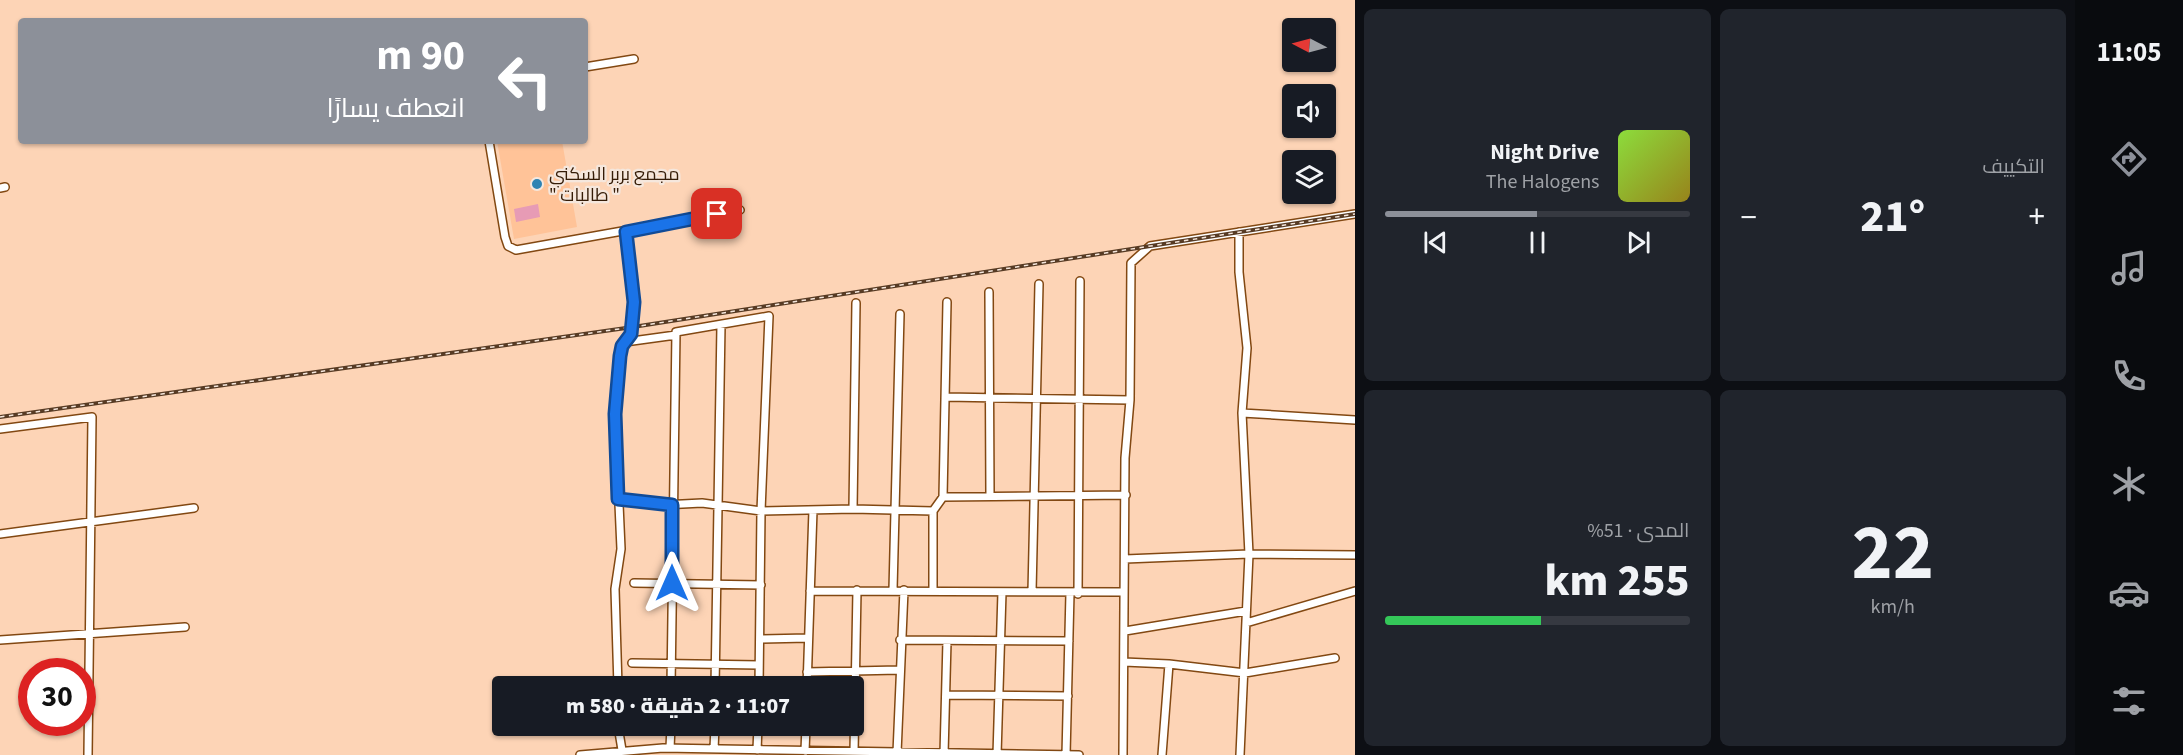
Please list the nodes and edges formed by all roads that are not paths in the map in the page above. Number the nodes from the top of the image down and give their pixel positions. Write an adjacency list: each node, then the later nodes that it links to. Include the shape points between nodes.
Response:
1 (634, 59): 2 (street)
2 (588, 67)
3 (490, 144): 6 (street, via 508,246 524,250)
4 (740, 210): 6 (street)
5 (1355, 214): 7 (street)
6 (626, 232): 16 (street, via 634,302 633,327)
7 (1239, 232): 21 (street, via 1150,246 1131,263); 22 (street, via 1247,348)
8 (1080, 281): 20 (street)
9 (1038, 284): 18 (street)
10 (990, 292): 19 (street)
11 (947, 302): 17 (street)
12 (856, 303): 34 (street)
13 (900, 314): 37 (street)
14 (721, 325): 15 (street); 32 (street); 36 (street, via 769,316)
15 (676, 335): 16 (street); 31 (street)
16 (625, 342): 30 (street, via 620,356 615,414)
17 (945, 397): 19 (street); 29 (street)
18 (1035, 398): 19 (street); 20 (street); 27 (street)
19 (992, 399): 26 (street)
20 (1080, 400): 21 (street); 28 (street)
21 (1130, 400): 25 (street)
22 (1242, 413): 23 (street); 41 (street)
23 (1355, 420)
24 (0, 429): 39 (street, via 92,417)
25 (1126, 495): 28 (street); 43 (street)
26 (990, 496): 27 (street); 29 (street)
27 (1034, 496): 28 (street); 55 (street)
28 (1078, 496): 57 (street)
29 (943, 497): 38 (street)
30 (618, 499): 31 (street); 81 (street, via 621,549 615,589)
31 (672, 505): 32 (street); 45 (street)
32 (718, 505): 36 (street); 47 (street)
33 (194, 508): 39 (street)
34 (853, 509): 35 (street); 37 (street)
35 (813, 510): 36 (street); 52 (street)
36 (761, 511): 46 (street)
37 (895, 511): 38 (street); 49 (street)
38 (933, 511): 51 (street)
39 (91, 522): 40 (street); 62 (street)
40 (0, 534)
41 (1250, 554): 42 (street); 43 (street); 58 (street)
42 (1355, 555)
43 (1125, 559): 56 (street)
44 (633, 583): 45 (street)
45 (672, 583): 47 (street); 73 (street)
46 (761, 585): 47 (street); 63 (street)
47 (716, 586): 74 (street)
48 (856, 590): 49 (street); 52 (street); 77 (street)
49 (893, 590): 50 (street)
50 (904, 590): 51 (street); 66 (street)
51 (933, 590): 54 (street)
52 (810, 591): 64 (street)
53 (1355, 591): 59 (street)
54 (1002, 592): 55 (street); 67 (street)
55 (1032, 592): 57 (street)
56 (1124, 592): 57 (street); 61 (street)
57 (1074, 593): 69 (street)
58 (1246, 611): 59 (street); 61 (street)
59 (1246, 622): 80 (street)
60 (185, 627): 62 (street)
61 (1125, 631): 71 (street)
62 (90, 633): 65 (street); 105 (street)
63 (761, 639): 64 (street); 76 (street)
64 (808, 639): 79 (street)
65 (0, 640)
66 (900, 640): 68 (street); 78 (street)
67 (1001, 640): 68 (street); 69 (street); 88 (street)
68 (947, 641): 86 (street)
69 (1070, 641): 87 (street)
70 (1335, 658): 80 (street)
71 (1124, 662): 75 (street); 110 (street)
72 (633, 663): 73 (street)
73 (671, 663): 74 (street); 82 (street)
74 (715, 664): 76 (street); 83 (street)
75 (1169, 664): 80 (street); 111 (street)
76 (759, 665): 84 (street)
77 (855, 670): 78 (street); 79 (street); 99 (street)
78 (899, 670): 102 (street)
79 (807, 672): 85 (street)
80 (1245, 673): 112 (street)
81 (618, 676)
82 (671, 676)
83 (715, 676)
84 (759, 676)
85 (807, 676)
86 (946, 695): 88 (street); 104 (street)
87 (1068, 696): 88 (street); 108 (street)
88 (999, 697): 107 (street)
89 (620, 736): 94 (street)
90 (715, 736): 93 (street)
91 (758, 736): 96 (street)
92 (806, 736): 97 (street)
93 (714, 749): 95 (street); 98 (street)
94 (622, 750): 95 (street); 106 (street)
95 (665, 750)
96 (757, 750): 98 (street); 100 (street)
97 (805, 751): 99 (street); 101 (street)
98 (724, 752)
99 (854, 752): 103 (street)
100 (768, 753): 101 (street)
101 (790, 753)
102 (897, 753): 103 (street); 104 (street)
103 (887, 754)
104 (944, 754): 107 (street)
105 (88, 755)
106 (580, 755)
107 (997, 755): 108 (street)
108 (1066, 755): 109 (street)
109 (1079, 755)
110 (1123, 755)
111 (1162, 755)
112 (1240, 755)

